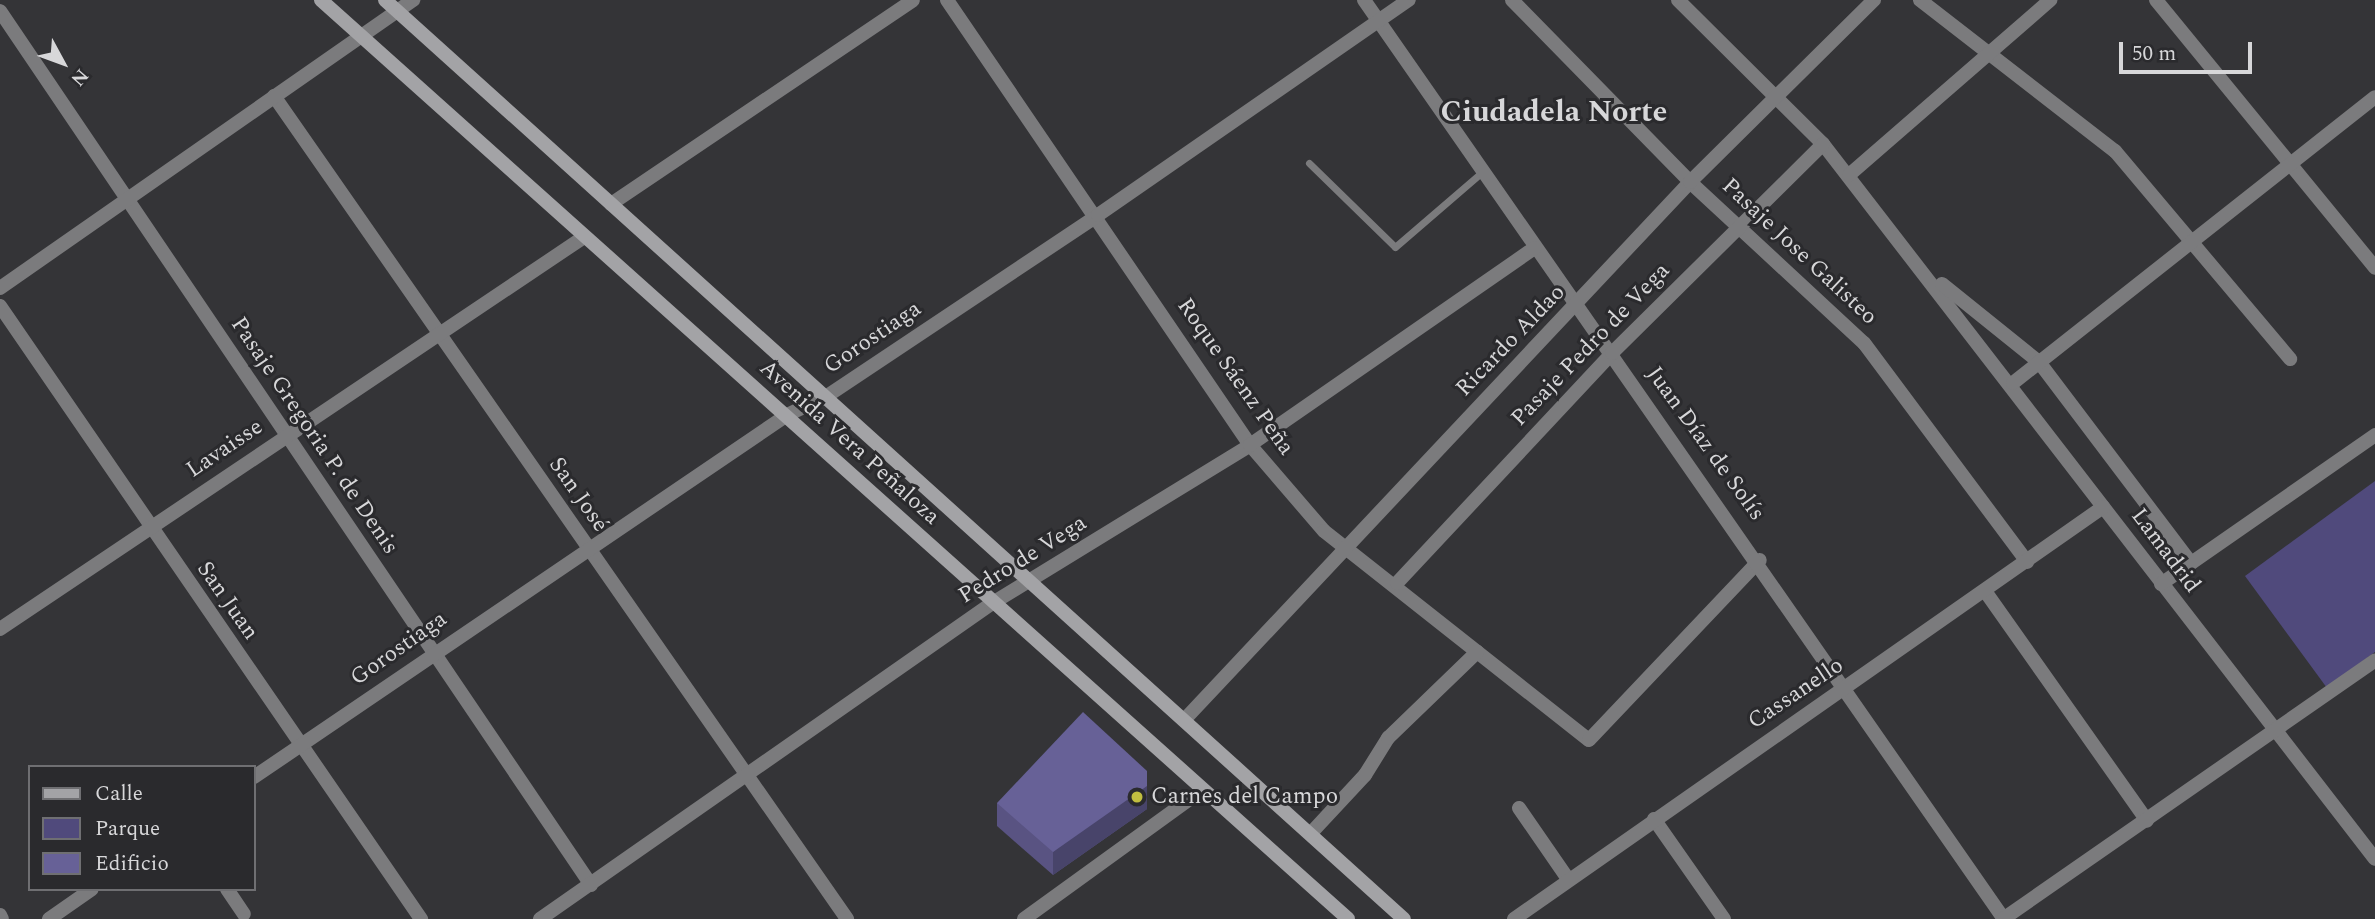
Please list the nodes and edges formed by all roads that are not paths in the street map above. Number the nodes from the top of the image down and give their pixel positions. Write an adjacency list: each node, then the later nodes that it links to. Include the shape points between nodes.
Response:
1 (321, 0): 17 (main road, Avenida Vera Peñaloza)
2 (385, 0): 14 (main road, Avenida Vera Peñaloza)
3 (413, 0): 14 (street)
4 (913, 0): 29 (street)
5 (947, 0): 30 (street, Roque Sáenz Peña)
6 (1364, 0): 16 (street, Juan Díaz de Solís)
7 (1409, 0): 16 (street, Gorostiaga)
8 (1512, 0): 27 (street, Pasaje Jose Galisteo)
9 (1678, 0): 19 (street, Lamadrid)
10 (1874, 0): 19 (street, Ricardo Aldao)
11 (1920, 0): 18 (street)
12 (2050, 0): 18 (street)
13 (2156, 0): 23 (street)
14 (397, 10): 17 (street); 29 (main road, Avenida Vera Peñaloza)
15 (0, 11): 28 (street, Pasaje Gregoria P. de Denis)
16 (1378, 21): 25 (street, Juan Díaz de Solís); 30 (street, Gorostiaga)
17 (361, 36): 20 (street); 32 (main road, Avenida Vera Peñaloza)
18 (1986, 54): 26 (street); 33 (street, via 2115,151)
19 (1778, 95): 22 (street, Lamadrid); 27 (street, Ricardo Aldao)
20 (274, 96): 28 (street); 40 (street, San José)
21 (2375, 97): 23 (street)
22 (1823, 144): 26 (street, Lamadrid); 31 (street, Pasaje Pedro de Vega)
23 (2290, 162): 33 (street); 36 (street)
24 (1309, 163): 25 (lane, via 1395,247)
25 (1480, 174): 34 (street, Juan Díaz de Solís)
26 (1849, 175): 35 (street, Lamadrid)
27 (1690, 182): 31 (street, Pasaje Jose Galisteo); 38 (street, Ricardo Aldao)
28 (127, 199): 37 (street); 47 (street, Pasaje Gregoria P. de Denis)
29 (611, 204): 45 (main road, Avenida Vera Peñaloza)
30 (1098, 215): 45 (street, Gorostiaga); 49 (street, Roque Sáenz Peña)
31 (1738, 228): 41 (street, Pasaje Pedro de Vega); 55 (street, Pasaje Jose Galisteo, via 1864,343)
32 (582, 239): 40 (street, Lavaisse); 46 (main road, Avenida Vera Peñaloza)
33 (2193, 240): 42 (street); 43 (street)
34 (1535, 248): 38 (street, Juan Díaz de Solís); 49 (street, Pedro de Vega)
35 (1922, 268): 43 (street, Lamadrid); 44 (street, Lamadrid)
36 (2375, 268)
37 (0, 288)
38 (1578, 304): 41 (street, Juan Díaz de Solís); 52 (street, Ricardo Aldao)
39 (0, 306): 51 (street, San Juan)
40 (436, 335): 47 (street, Lavaisse); 53 (street, San José)
41 (1612, 353): 54 (street, Juan Díaz de Solís); 58 (street, Pasaje Pedro de Vega)
42 (2290, 359)
43 (2039, 362): 44 (street); 56 (street, Lamadrid)
44 (2013, 383): 50 (street, Lamadrid)
45 (827, 396): 46 (street, Gorostiaga); 57 (main road, Avenida Vera Peñaloza)
46 (787, 415): 53 (street, Gorostiaga); 61 (main road, Avenida Vera Peñaloza)
47 (286, 435): 51 (street, Lavaisse); 64 (street, Pasaje Gregoria P. de Denis)
48 (2375, 435): 56 (street)
49 (1250, 445): 52 (street, Roque Sáenz Peña, via 1324,531); 57 (street, Pedro de Vega)
50 (2103, 507): 55 (street, Cassanello); 59 (street, Lamadrid)
51 (148, 528): 62 (street, Lavaisse); 69 (street, San Juan)
52 (1347, 545): 58 (street, Roque Sáenz Peña); 67 (street, Ricardo Aldao)
53 (587, 548): 64 (street, Gorostiaga); 71 (street, San José)
54 (1760, 560): 63 (street, Roque Sáenz Peña, via 1588,740); 66 (street, Juan Díaz de Solís)
55 (2027, 562): 60 (street, Cassanello)
56 (2191, 563): 59 (street)
57 (1034, 581): 61 (street, Pedro de Vega); 67 (main road, Avenida Vera Peñaloza)
58 (1397, 583): 63 (street, Roque Sáenz Peña)
59 (2161, 584): 68 (street, Lamadrid)
60 (1985, 591): 66 (street, Cassanello); 75 (street)
61 (991, 604): 71 (street, Pedro de Vega); 72 (main road, Avenida Vera Peñaloza)
62 (0, 629)
63 (1478, 652): 76 (street, via 1388,738 1364,775)
64 (434, 653): 69 (street, Gorostiaga); 79 (street, Pasaje Gregoria P. de Denis)
65 (2375, 660): 68 (street)
66 (1844, 688): 74 (street, Cassanello); 92 (street, Juan Díaz de Solís)
67 (1186, 718): 76 (main road, Avenida Vera Peñaloza)
68 (2273, 728): 75 (street); 77 (street, Lamadrid)
69 (299, 746): 70 (street, Gorostiaga); 84 (street, San Juan)
70 (256, 776)
71 (746, 778): 79 (street, Pedro de Vega); 86 (street, San José)
72 (1200, 791): 87 (street); 88 (main road, Avenida Vera Peñaloza)
73 (1519, 808): 78 (street)
74 (1654, 819): 78 (street, Cassanello); 91 (street)
75 (2147, 821): 92 (street)
76 (1312, 831): 89 (main road, Avenida Vera Peñaloza)
77 (2375, 859)
78 (1568, 879): 90 (street, Cassanello)
79 (591, 885): 85 (street, Pedro de Vega)
80 (89, 891): 83 (street)
81 (227, 891): 82 (street)
82 (244, 914)
83 (49, 919)
84 (421, 919)
85 (540, 919)
86 (847, 919)
87 (1024, 919)
88 (1348, 919)
89 (1404, 919)
90 (1514, 919)
91 (1724, 919)
92 (2003, 919)

